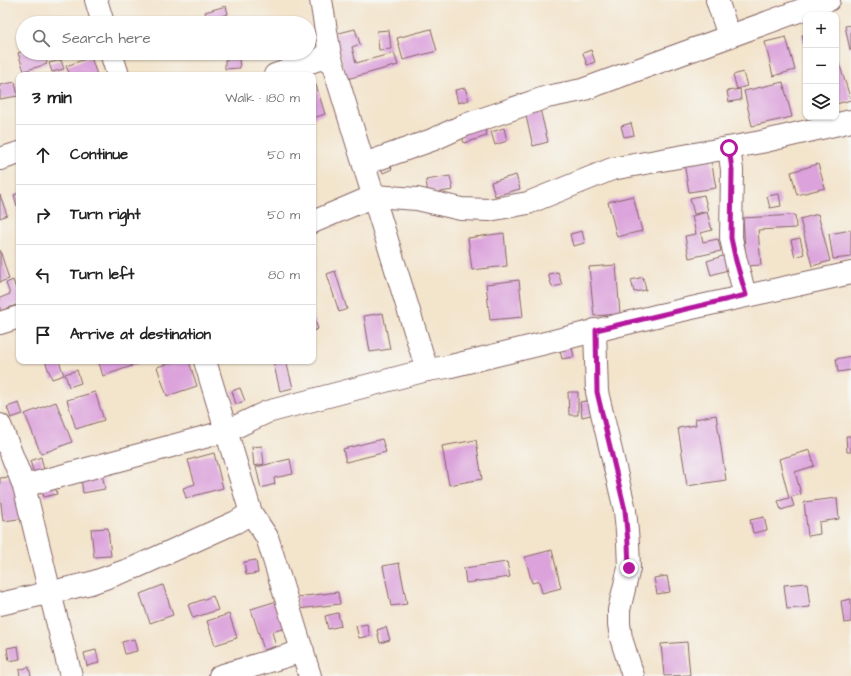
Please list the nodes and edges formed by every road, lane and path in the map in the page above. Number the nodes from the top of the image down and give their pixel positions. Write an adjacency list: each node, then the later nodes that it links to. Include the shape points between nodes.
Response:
1 (96, 0): 5 (street)
2 (321, 0): 7 (street)
3 (717, 0): 6 (street)
4 (829, 0): 6 (street)
5 (101, 16)
6 (729, 36): 15 (street, via 582,90 547,96 465,124 432,140)
7 (330, 55): 10 (street); 15 (street)
8 (113, 60): 9 (street)
9 (117, 72)
10 (283, 72)
11 (851, 121): 12 (street)
12 (729, 148): 16 (street, via 612,169 528,202 489,210 461,209 417,199); 19 (street, via 732,170 731,238)
13 (16, 154): 14 (street)
14 (0, 159)
15 (364, 164): 16 (street)
16 (374, 196): 17 (street); 24 (street)
17 (316, 221)
18 (851, 273): 19 (street)
19 (746, 295): 22 (street)
20 (16, 317): 21 (street)
21 (0, 323)
22 (596, 330): 24 (street); 36 (street, via 597,392 625,510 629,568 619,610 619,624)
23 (207, 364): 26 (street)
24 (427, 370): 26 (street, via 267,412)
25 (0, 425): 27 (street)
26 (227, 431): 28 (street); 29 (street)
27 (6, 460): 28 (street)
28 (24, 486): 30 (street)
29 (251, 513): 30 (street, via 136,567 91,583); 32 (street, via 267,537)
30 (50, 593): 31 (street); 33 (street)
31 (0, 604)
32 (303, 651): 34 (street); 35 (street)
33 (71, 676)
34 (220, 676)
35 (310, 676)
36 (633, 676)

